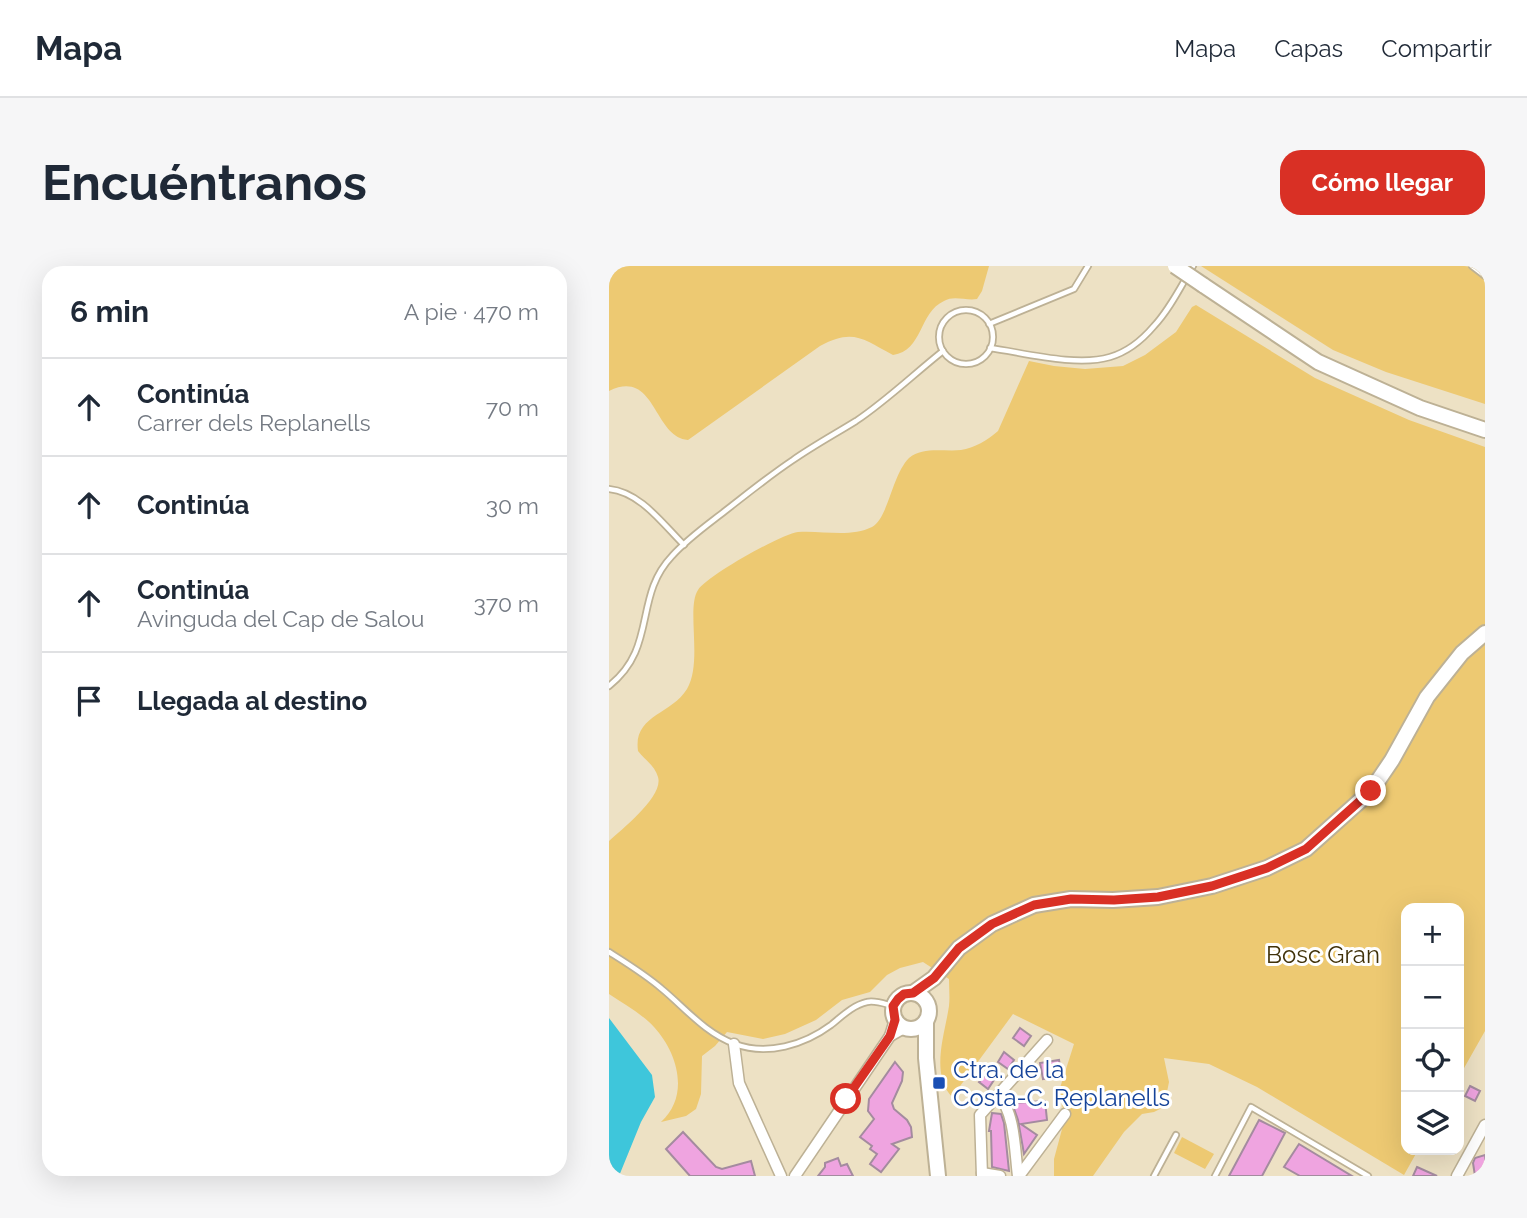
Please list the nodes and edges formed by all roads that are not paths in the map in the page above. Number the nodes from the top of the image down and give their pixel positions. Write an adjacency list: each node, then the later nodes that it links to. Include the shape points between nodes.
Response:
1 (1088, 266): 6 (lane, via 1074,289)
2 (1175, 266): 9 (street, bridge, via 1318,362 1420,408)
3 (1193, 266): 7 (lane, via 1156,325 1139,341 1109,357 1068,359)
4 (1472, 266): 5 (lane)
5 (1485, 276)
6 (989, 324): 7 (lane); 8 (lane, via 973,312 952,314 940,331)
7 (990, 348): 8 (lane, via 981,359 968,364 953,361)
8 (943, 351): 11 (lane, via 857,420 794,459)
9 (1485, 430)
10 (609, 489): 11 (lane, via 637,499)
11 (684, 545): 13 (lane, via 659,573 647,603 639,647)
12 (1485, 633): 15 (street, via 1462,653 1427,697 1371,791 1306,849 1212,886 1158,897 1071,899 1034,905 992,924 959,948)
13 (609, 686)
14 (609, 952): 21 (lane)
15 (934, 978): 16 (street); 17 (street)
16 (913, 993): 17 (street); 18 (street, via 898,999)
17 (928, 1003): 19 (street)
18 (900, 1021): 19 (street, via 918,1028); 21 (lane, via 866,1002 813,1036 781,1047); 22 (street, via 918,1039); 29 (street)
19 (926, 1023): 22 (street)
20 (1047, 1040): 23 (street)
21 (734, 1044): 28 (street, via 739,1083)
22 (926, 1058): 30 (street)
23 (998, 1096): 27 (street, via 980,1115); 32 (street, via 1006,1102)
24 (1065, 1114): 32 (street)
25 (1485, 1125): 36 (street)
26 (1176, 1135): 33 (lane)
27 (982, 1175): 31 (street)
28 (781, 1176)
29 (795, 1176)
30 (938, 1176)
31 (1000, 1176)
32 (1018, 1176)
33 (1154, 1176)
34 (1215, 1176): 35 (lane, via 1251,1107)
35 (1367, 1176)
36 (1457, 1176)

